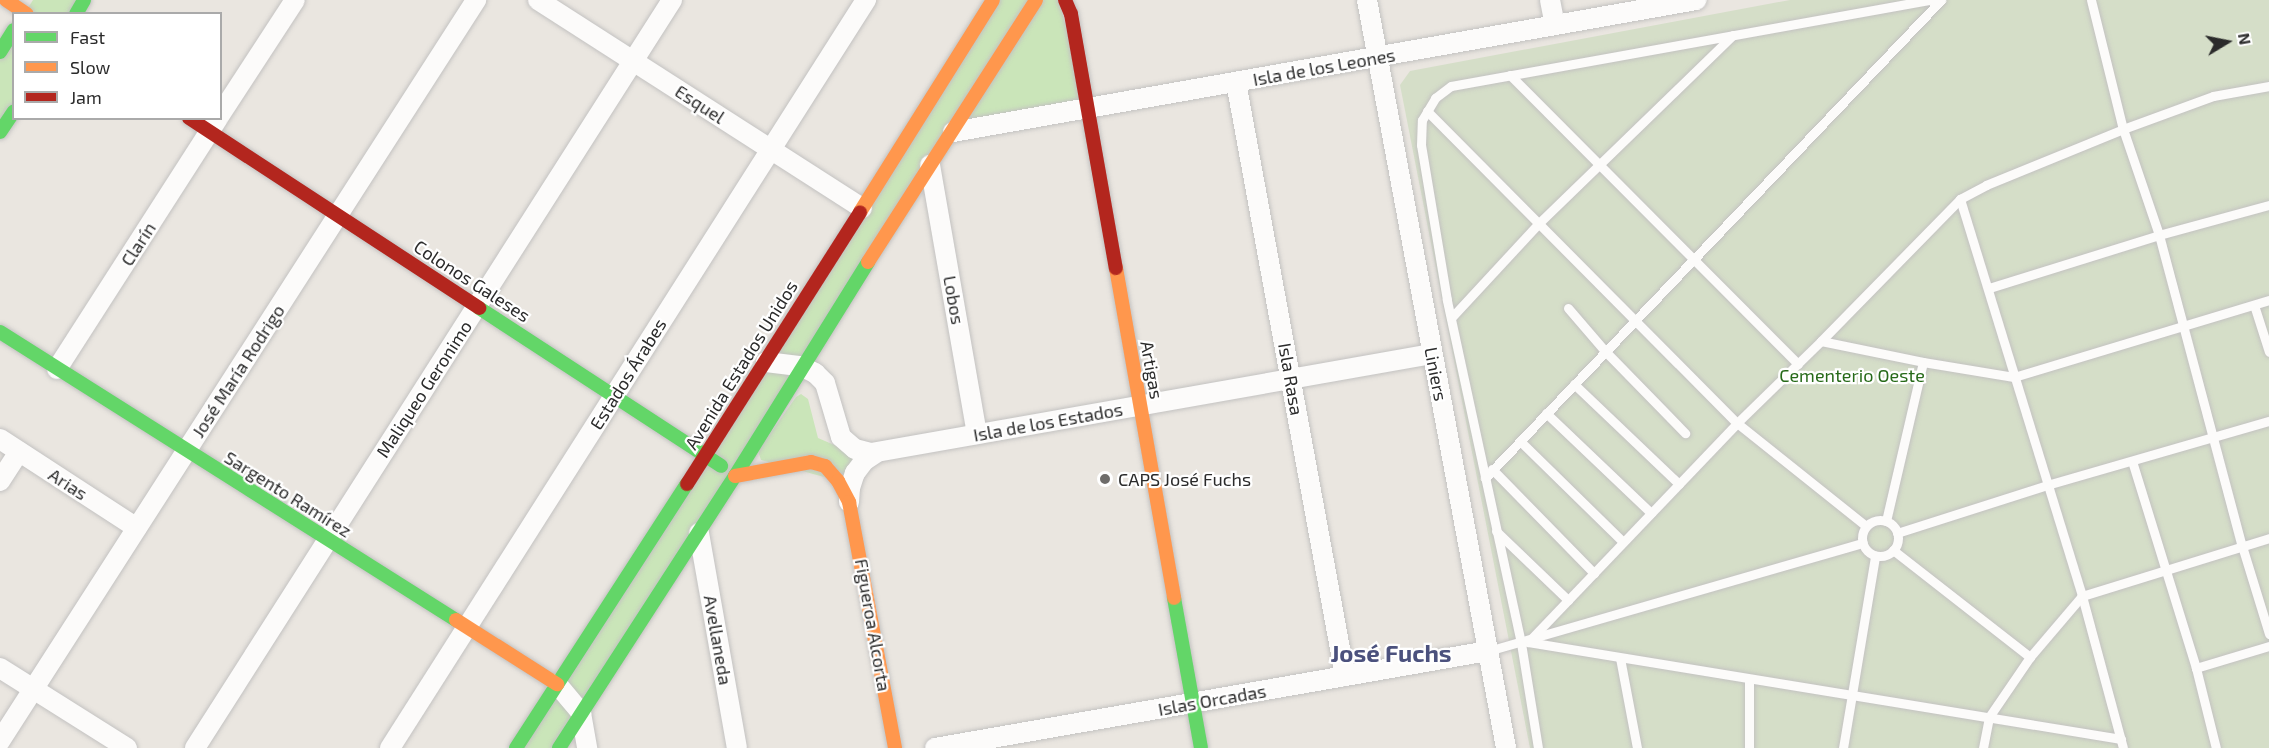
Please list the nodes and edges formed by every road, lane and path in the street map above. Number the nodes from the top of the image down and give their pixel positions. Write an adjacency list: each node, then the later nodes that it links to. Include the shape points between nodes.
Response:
1 (6, 0): 16 (street)
2 (295, 0): 28 (street, Clarín)
3 (476, 0): 40 (street, José María Rodrigo)
4 (538, 0): 22 (street, Esquel)
5 (672, 0): 22 (street, Maliqueo Geronimo)
6 (866, 0): 34 (street, Estados Árabes)
7 (993, 0): 39 (street, Avenida Estados Unidos)
8 (1035, 0): 33 (street)
9 (1065, 0): 26 (street, Artigas, via 1071,14)
10 (1367, 0): 21 (street, Liniers)
11 (1550, 0): 17 (street)
12 (1696, 0): 17 (street, Isla de los Leones)
13 (1930, 0): 19 (lane)
14 (1941, 0): 43 (lane)
15 (2091, 0): 31 (lane)
16 (27, 10)
17 (1555, 25): 21 (street, Isla de los Leones)
18 (12, 33): 20 (street)
19 (1732, 35): 23 (lane); 36 (lane)
20 (0, 52)
21 (1377, 57): 24 (street, Isla de los Leones); 56 (street, Liniers)
22 (633, 61): 34 (street, Esquel); 47 (street, Maliqueo Geronimo)
23 (1510, 75): 27 (lane, via 1451,86 1435,98); 36 (lane)
24 (1236, 82): 26 (street, Isla de los Leones); 63 (street, Isla Rasa)
25 (2269, 86): 31 (lane, via 2213,96)
26 (1086, 107): 33 (street, Isla de los Leones); 66 (street, Artigas)
27 (1427, 111): 41 (lane); 49 (lane, via 1422,120 1421,145)
28 (222, 113)
29 (12, 114): 32 (street)
30 (216, 122): 40 (street, Colonos Galeses); 61 (street, Clarín)
31 (2123, 129): 37 (lane); 42 (lane)
32 (0, 132)
33 (953, 132): 35 (street)
34 (771, 149): 39 (street, Esquel); 65 (street, Estados Árabes)
35 (930, 165): 60 (street); 71 (street, Lobos)
36 (1602, 165): 41 (lane); 43 (lane)
37 (1960, 199): 44 (lane); 53 (lane)
38 (2269, 205): 42 (lane)
39 (862, 208): 57 (street, Avenida Estados Unidos)
40 (338, 215): 47 (street, Colonos Galeses); 75 (street, José María Rodrigo)
41 (1539, 223): 49 (lane); 50 (lane)
42 (2159, 235): 44 (lane); 51 (lane)
43 (1693, 258): 50 (lane); 59 (lane)
44 (1989, 288): 62 (lane)
45 (2269, 300): 46 (lane)
46 (2254, 304): 51 (lane); 55 (lane)
47 (477, 306): 65 (street, Colonos Galeses); 95 (street, Maliqueo Geronimo)
48 (1568, 308): 54 (lane)
49 (1451, 318): 82 (lane)
50 (1635, 320): 54 (lane); 69 (lane)
51 (2183, 326): 62 (lane); 72 (lane)
52 (0, 332): 61 (street, Sargento Ramírez)
53 (1821, 341): 58 (lane); 59 (lane)
54 (1605, 351): 64 (lane); 70 (lane)
55 (2269, 352)
56 (1432, 354): 63 (street, Isla de los Estados); 109 (street, Liniers)
57 (765, 362): 60 (street); 78 (street, Avenida Estados Unidos)
58 (1923, 362): 62 (lane); 88 (lane)
59 (1798, 364): 69 (lane)
60 (801, 366): 77 (street, Isla de los Estados, via 815,372 825,383 844,442 855,449); 81 (street)
61 (57, 369): 75 (street, Sargento Ramírez)
62 (2014, 376): 85 (lane)
63 (1290, 379): 66 (street, Isla de los Estados); 114 (street, Isla Rasa)
64 (1574, 384): 67 (lane); 84 (lane)
65 (614, 395): 78 (street, Colonos Galeses); 105 (street, Estados Árabes)
66 (1140, 405): 71 (street, Isla de los Estados); 119 (street, Artigas)
67 (1546, 413): 74 (lane); 87 (lane)
68 (2269, 421): 72 (lane)
69 (1737, 423): 84 (lane); 89 (lane)
70 (1685, 433)
71 (977, 434): 77 (street, Isla de los Estados)
72 (2212, 438): 79 (lane); 98 (lane)
73 (0, 439): 76 (street, Arias)
74 (1520, 441): 80 (lane); 96 (lane)
75 (186, 451): 90 (street, José María Rodrigo); 95 (street, Sargento Ramírez)
76 (19, 452): 83 (street); 90 (street, Arias)
77 (876, 453): 86 (street, via 855,473)
78 (706, 455): 81 (street, Colonos Galeses); 116 (street, Avenida Estados Unidos)
79 (2132, 460): 85 (lane); 101 (lane)
80 (1492, 469): 82 (lane); 102 (lane)
81 (735, 476): 86 (street, via 819,463 838,481); 92 (street)
82 (1485, 477): 91 (lane)
83 (0, 481)
84 (1679, 484): 87 (lane)
85 (2047, 485): 93 (lane); 103 (lane)
86 (849, 502): 131 (street, Figueroa Alcorta)
87 (1651, 513): 96 (lane)
88 (1886, 521): 89 (lane); 93 (lane)
89 (1866, 526): 97 (lane)
90 (137, 528): 117 (street, José María Rodrigo)
91 (1496, 531): 104 (lane); 107 (lane)
92 (699, 533): 120 (street); 130 (street, Avellaneda)
93 (1897, 533): 99 (lane)
94 (2269, 538): 98 (lane)
95 (328, 540): 105 (street, Sargento Ramírez); 125 (street, Maliqueo Geronimo)
96 (1623, 542): 102 (lane)
97 (1863, 543): 100 (lane); 107 (lane)
98 (2242, 546): 101 (lane); 106 (lane)
99 (1893, 550): 100 (lane, via 1885,556); 111 (lane)
100 (1875, 556): 118 (lane)
101 (2165, 570): 103 (lane); 113 (lane)
102 (1594, 573): 104 (lane)
103 (2082, 596): 111 (lane); 123 (lane)
104 (1568, 600): 107 (lane)
105 (466, 628): 116 (street, Sargento Ramírez); 126 (street, Estados Árabes)
106 (2269, 634)
107 (1524, 642): 109 (lane); 110 (lane); 135 (lane)
108 (2269, 646): 113 (lane)
109 (1488, 651): 114 (street, Islas Orcadas); 134 (street, Liniers)
110 (1620, 657): 115 (lane); 136 (lane)
111 (2030, 657): 121 (lane)
112 (0, 668): 117 (street)
113 (2196, 668): 140 (lane)
114 (1345, 676): 119 (street, Islas Orcadas)
115 (1749, 679): 118 (lane); 137 (lane)
116 (557, 684): 120 (street); 127 (street, Avenida Estados Unidos)
117 (33, 690): 122 (street, José María Rodrigo); 124 (street)
118 (1854, 697): 121 (lane); 138 (lane)
119 (1193, 703): 132 (street, Islas Orcadas); 133 (street, Artigas)
120 (581, 713): 128 (street); 129 (street)
121 (1989, 717): 123 (lane); 139 (lane)
122 (0, 741)
123 (2122, 743)
124 (128, 748)
125 (195, 748)
126 (390, 748)
127 (516, 748)
128 (559, 748)
129 (587, 748)
130 (738, 748)
131 (895, 748)
132 (935, 748)
133 (1201, 748)
134 (1506, 748)
135 (1538, 748)
136 (1637, 748)
137 (1749, 748)
138 (1843, 748)
139 (1983, 748)
140 (2216, 748)

